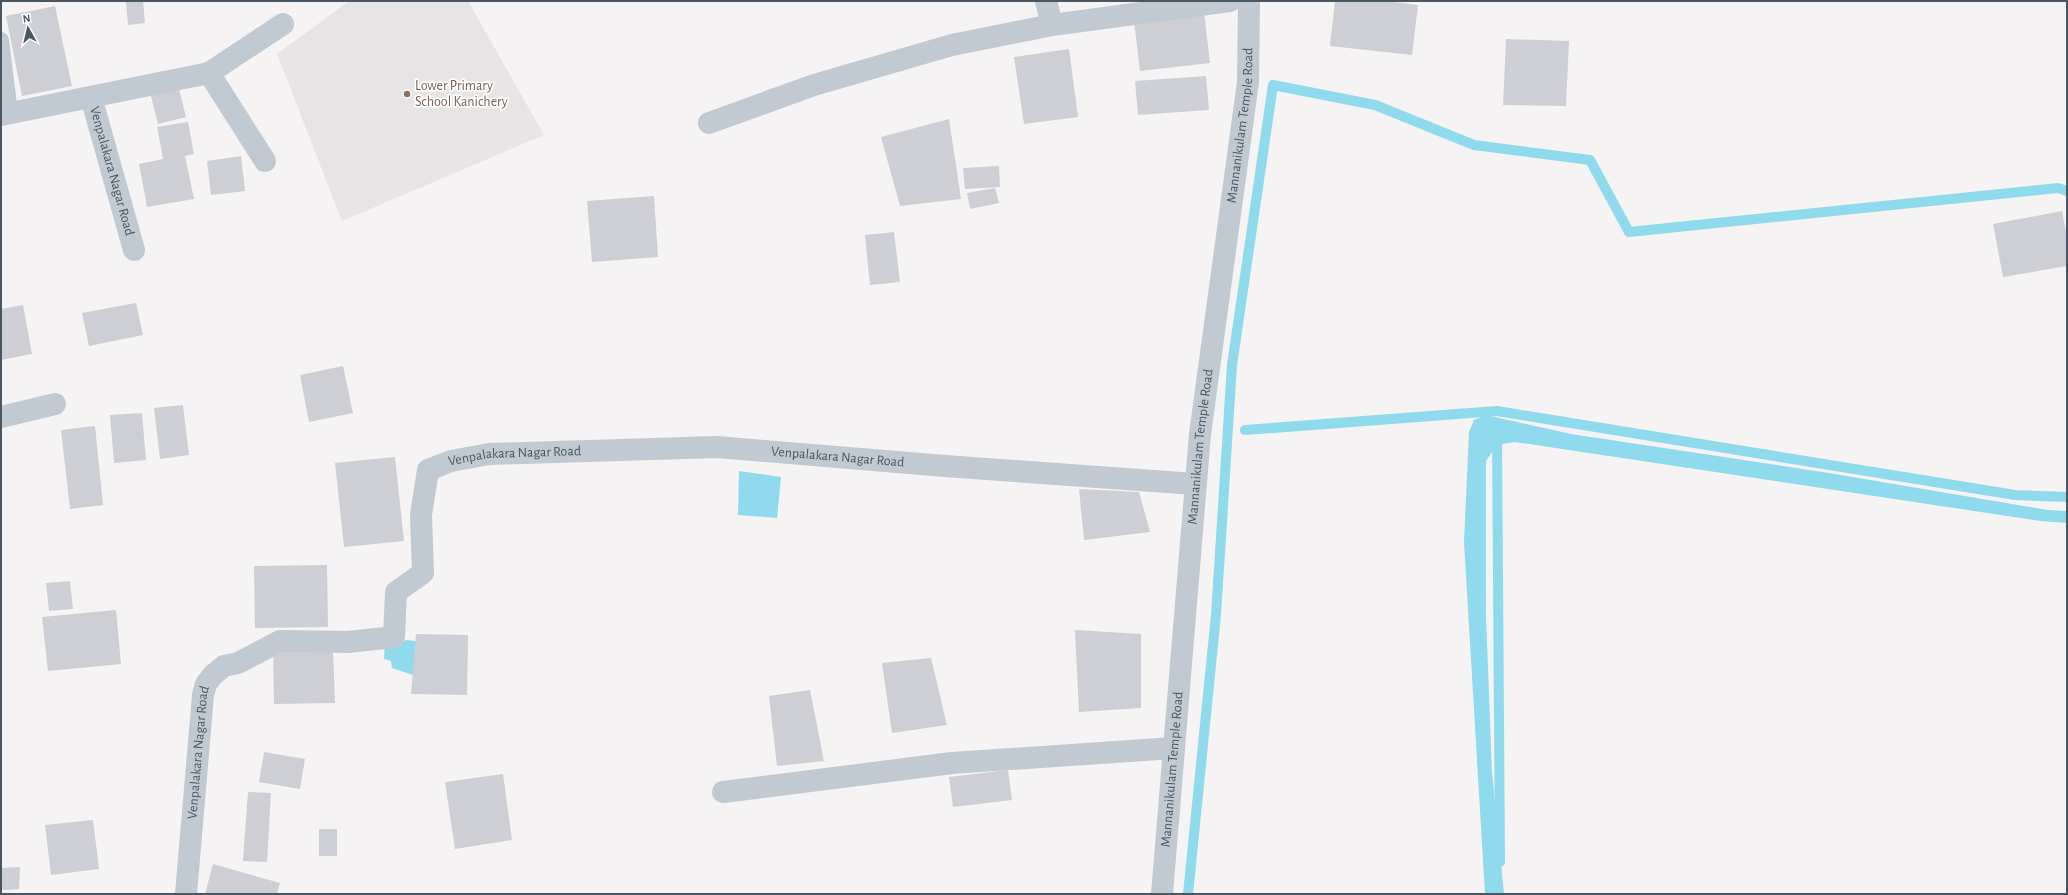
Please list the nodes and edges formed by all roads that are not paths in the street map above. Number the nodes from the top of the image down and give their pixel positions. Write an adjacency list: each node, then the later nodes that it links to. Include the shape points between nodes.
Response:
1 (1046, 1): 5 (street)
2 (1230, 1): 5 (street)
3 (1249, 1): 15 (street, Mannanikulam Temple Road, via 1248,82 1200,434)
4 (283, 24): 7 (street)
5 (1052, 25): 10 (street, via 952,44 814,85)
6 (1, 40): 9 (lane)
7 (209, 73): 8 (street); 11 (street)
8 (91, 97): 9 (street, Venpalakara Nagar Road); 12 (street, Venpalakara Nagar Road)
9 (9, 114)
10 (709, 123)
11 (265, 161)
12 (134, 250)
13 (55, 404): 14 (street)
14 (1, 417)
15 (1196, 484): 16 (street, Mannanikulam Temple Road); 18 (street, Venpalakara Nagar Road, via 717,447 489,454 451,461 428,470 421,515 423,572 396,592 394,637 348,642 280,641 238,663 224,666 206,684)
16 (1174, 748): 17 (street, via 952,763); 19 (street, Mannanikulam Temple Road)
17 (723, 792)
18 (186, 894)
19 (1162, 894)

